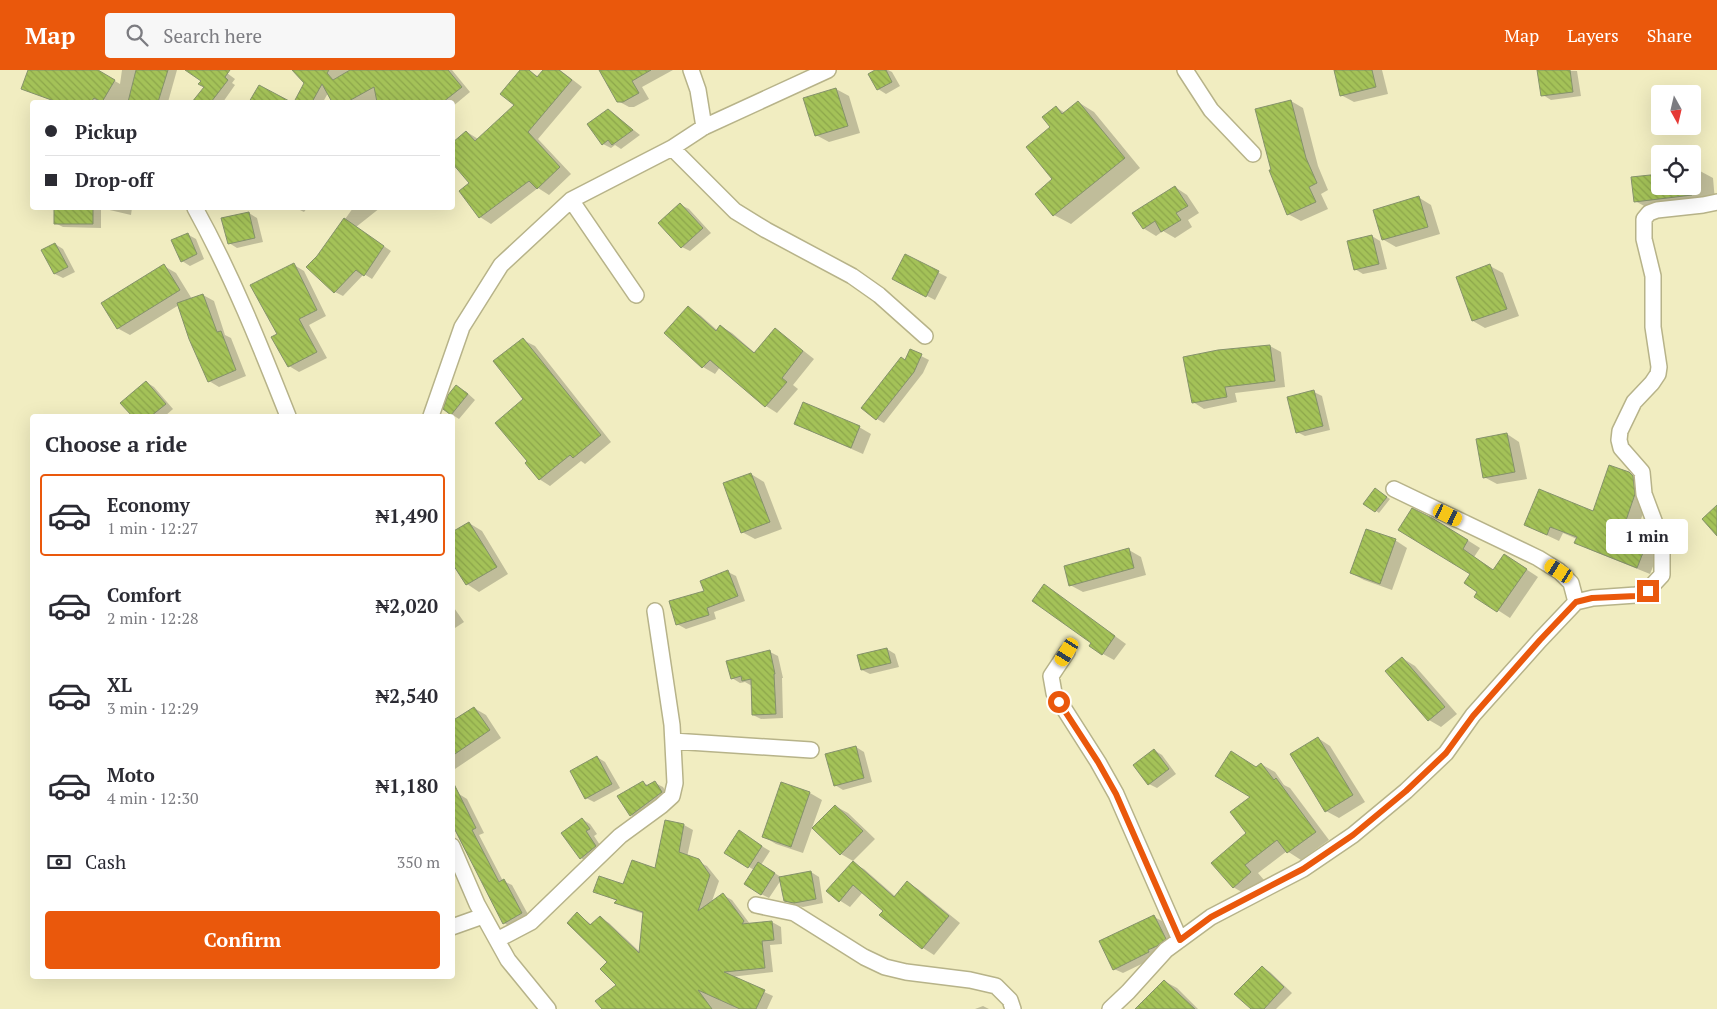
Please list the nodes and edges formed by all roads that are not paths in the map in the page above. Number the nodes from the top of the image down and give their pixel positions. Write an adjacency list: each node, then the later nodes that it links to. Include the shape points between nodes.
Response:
1 (691, 70): 4 (street)
2 (828, 70): 4 (street)
3 (1185, 70): 6 (street, via 1211,110)
4 (704, 127): 5 (street)
5 (672, 148): 7 (street); 11 (street, via 735,211 852,276 879,295)
6 (1253, 154)
7 (571, 200): 10 (street); 13 (street, via 501,265 462,327)
8 (1717, 202): 15 (street, via 1657,210 1644,219 1644,239 1653,276 1653,327 1659,367 1652,383 1634,402 1619,440 1621,448 1642,472 1644,494 1662,542 1662,575 1648,591 1636,596)
9 (196, 210): 12 (street, via 214,241)
10 (636, 295)
11 (924, 336)
12 (287, 414)
13 (432, 414)
14 (1394, 488): 15 (street, via 1559,571 1571,583)
15 (1576, 602): 25 (street, via 1473,716 1446,753 1406,791 1353,835 1303,869 1211,917)
16 (655, 611): 18 (street)
17 (1067, 652): 25 (street, via 1051,676 1054,693 1116,794)
18 (673, 740): 19 (street); 24 (street, via 675,783 672,796 620,836 530,922)
19 (812, 750)
20 (455, 853): 22 (street)
21 (756, 905): 27 (street, via 794,913 885,967 996,986 1010,1000)
22 (483, 916): 23 (street); 24 (street)
23 (455, 926)
24 (497, 940): 26 (street, via 508,960)
25 (1180, 940): 28 (street, via 1166,950)
26 (548, 1009)
27 (1013, 1009)
28 (1110, 1009)

